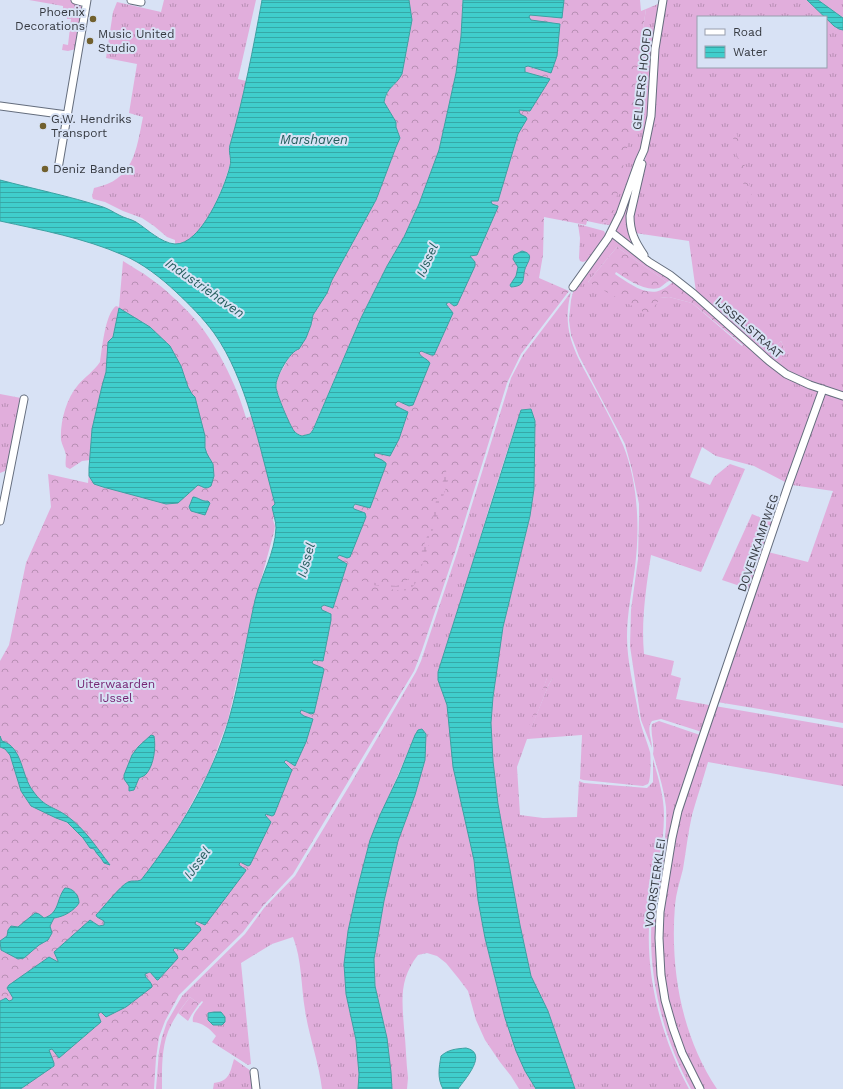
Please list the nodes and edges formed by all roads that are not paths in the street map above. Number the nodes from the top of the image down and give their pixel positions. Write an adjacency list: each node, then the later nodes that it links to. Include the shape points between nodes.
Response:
1 (75, 0): 4 (street)
2 (132, 0): 5 (street)
3 (664, 0): 8 (street, GELDERS HOOFD, via 655,49 651,116)
4 (86, 2): 7 (street)
5 (142, 2)
6 (0, 106): 7 (street)
7 (67, 115): 9 (street)
8 (644, 150): 10 (street, GELDERS HOOFD); 11 (street, IJSSELSTRAAT, via 630,223 632,234)
9 (58, 169)
10 (611, 232): 11 (street, IJSSELSTRAAT); 12 (street, GELDERS HOOFD)
11 (649, 262): 13 (street, IJSSELSTRAAT, via 694,294 786,374)
12 (573, 286)
13 (823, 390): 14 (street, IJSSELSTRAAT); 18 (street, DOVENKAMPWEG)
14 (843, 396)
15 (24, 399): 16 (street)
16 (4, 479): 17 (street)
17 (0, 521)
18 (714, 704): 21 (street, VOORSTERKLEI, via 674,824 660,912 660,958 665,1000 682,1053)
19 (254, 1072): 20 (street)
20 (256, 1089)
21 (700, 1089)

